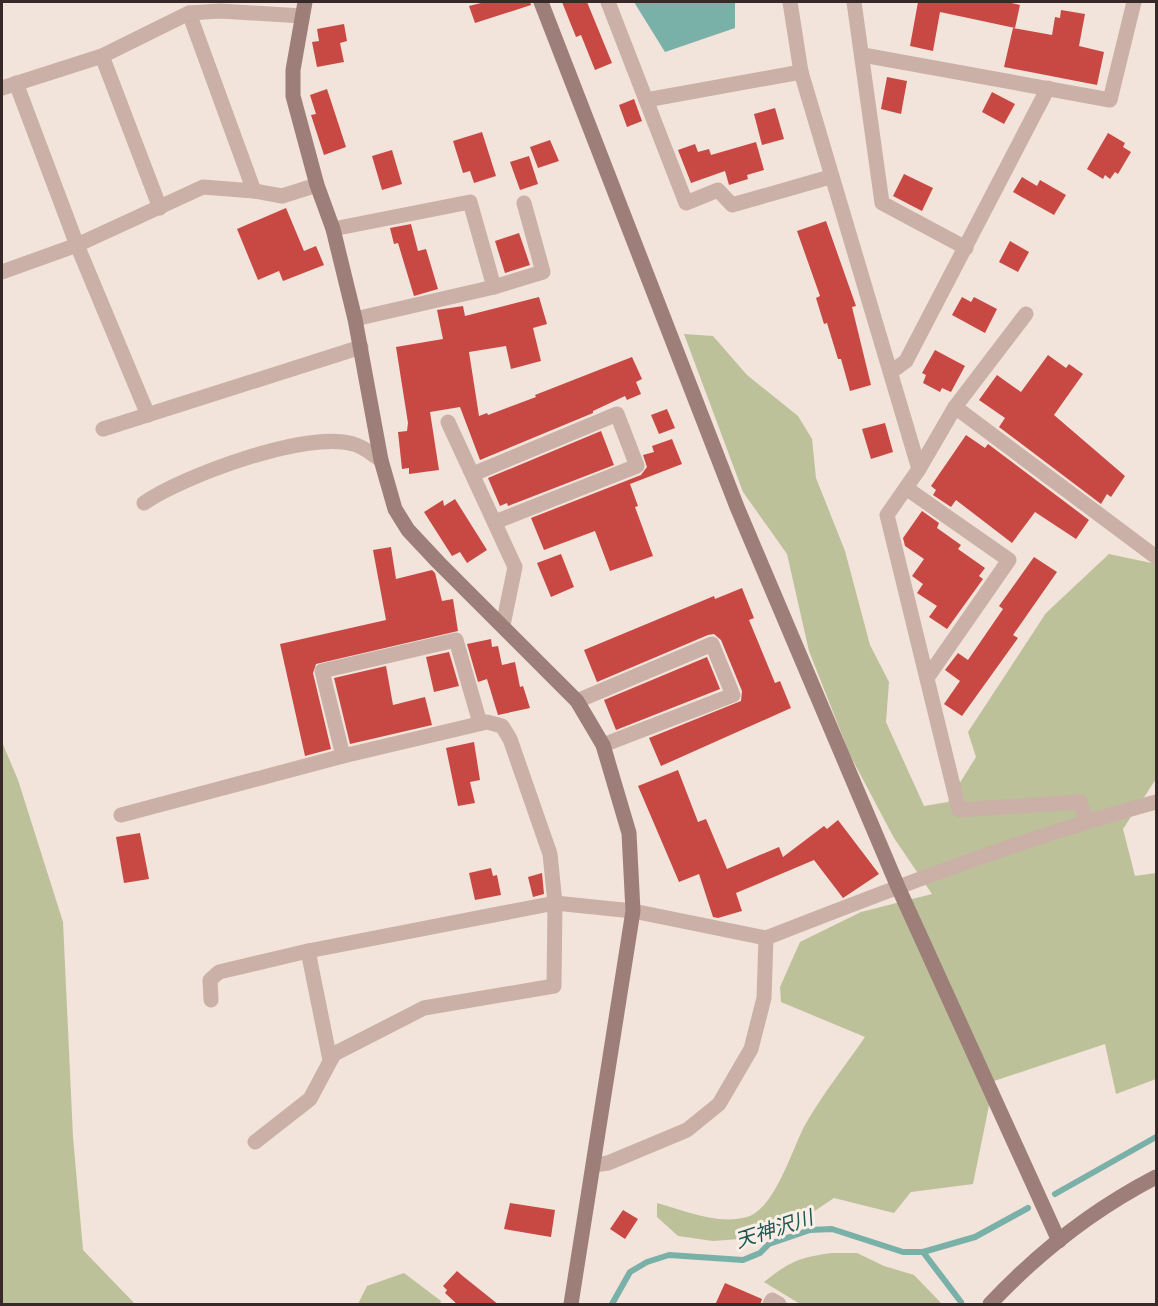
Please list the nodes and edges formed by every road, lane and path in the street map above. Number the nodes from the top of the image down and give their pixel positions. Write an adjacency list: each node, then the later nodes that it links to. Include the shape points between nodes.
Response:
1 (541, 2): 49 (street, via 737,507)
2 (608, 2): 14 (street)
3 (790, 2): 10 (street)
4 (854, 2): 8 (street)
5 (1134, 2): 13 (street, via 1110,100)
6 (303, 9): 7 (street); 16 (street, via 293,96)
7 (189, 13): 9 (street); 17 (street)
8 (863, 55): 13 (street); 22 (street, via 862,71 882,203)
9 (102, 56): 11 (street); 19 (street)
10 (801, 72): 14 (street); 15 (street)
11 (16, 83): 12 (street); 21 (street)
12 (2, 88)
13 (1048, 88): 22 (street)
14 (646, 100): 15 (street, via 686,203 718,190 732,205)
15 (831, 177): 28 (street)
16 (317, 185): 17 (street, via 282,196); 20 (street)
17 (254, 190): 19 (street, via 204,187)
18 (524, 203): 24 (street, via 543,272)
19 (160, 208): 21 (street)
20 (333, 229): 24 (street, via 470,202); 26 (street)
21 (77, 245): 23 (street); 30 (street)
22 (966, 248): 28 (street, via 906,361)
23 (2, 272)
24 (494, 287): 26 (street)
25 (1026, 314): 29 (street)
26 (355, 319): 27 (street)
27 (361, 347): 30 (street); 33 (street)
28 (891, 372): 34 (street)
29 (956, 407): 34 (street); 39 (street)
30 (148, 415): 32 (street)
31 (448, 422): 35 (street)
32 (103, 429)
33 (381, 460): 37 (street, via 354,444 322,441 204,471); 40 (street, via 395,509 408,530)
34 (919, 469): 36 (street)
35 (473, 474): 38 (street); 38 (street, via 617,414 637,466)
36 (906, 488): 41 (street, via 887,515); 41 (street, via 1009,560)
37 (144, 503)
38 (495, 522): 40 (street, via 515,567)
39 (1156, 557)
40 (503, 625): 42 (street)
41 (927, 678): 48 (street, via 959,810 1080,802)
42 (577, 701): 44 (street); 44 (street, via 712,644 733,695)
43 (480, 723): 45 (street); 45 (street, via 456,640 322,671); 50 (street, via 502,726 510,739 550,854)
44 (603, 745): 51 (street, via 629,833)
45 (343, 756): 47 (street)
46 (1156, 802): 48 (street)
47 (121, 815)
48 (1086, 821): 49 (street)
49 (898, 886): 52 (street); 59 (street)
50 (555, 903): 51 (street); 53 (street); 55 (street, via 554,986 424,1008 334,1053)
51 (633, 911): 52 (street); 57 (street)
52 (766, 938): 57 (street, via 764,998 751,1049 719,1104 687,1130)
53 (308, 951): 54 (street, via 219,972 210,980); 55 (street)
54 (211, 1000)
55 (330, 1060): 56 (street, via 310,1100)
56 (255, 1142)
57 (594, 1166): 61 (street)
58 (1156, 1177): 59 (street, via 1108,1203)
59 (1059, 1241): 60 (street)
60 (993, 1304)
61 (570, 1305)
62 (770, 1305): 63 (street, via 772,1300)
63 (779, 1305)

